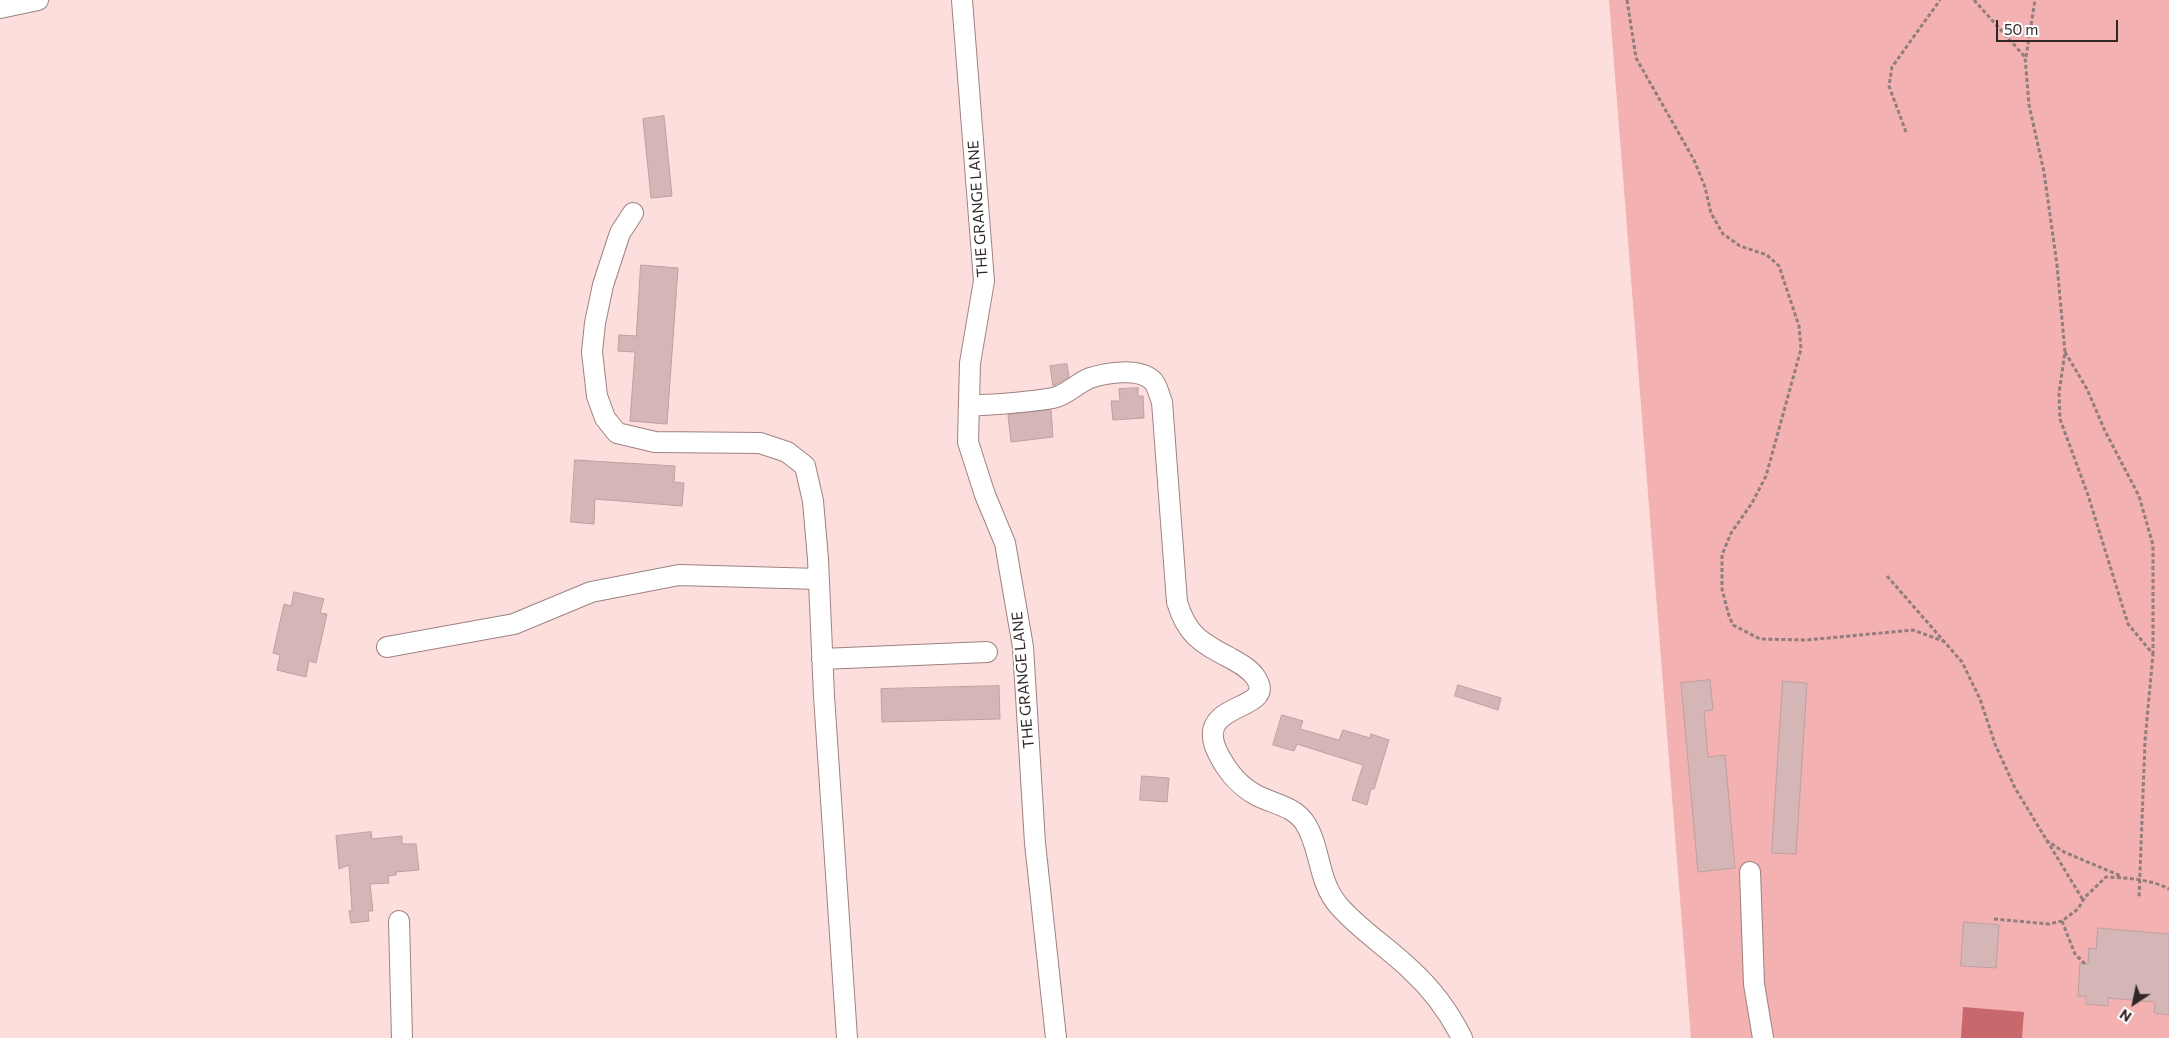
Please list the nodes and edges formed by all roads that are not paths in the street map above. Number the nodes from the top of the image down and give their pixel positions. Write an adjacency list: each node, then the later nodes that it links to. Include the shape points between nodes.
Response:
1 (38, 0): 3 (street)
2 (962, 0): 5 (street, THE GRANGE LANE, via 984,281 970,364)
3 (0, 8)
4 (633, 213): 6 (street, via 620,233 595,323 592,352 597,396 605,418 617,434 655,442 760,443 787,452 805,466 813,502)
5 (969, 406): 14 (street, THE GRANGE LANE, via 968,442 1005,543 1023,647 1035,843); 15 (street, via 1055,398 1088,379 1107,374 1134,373 1152,380 1162,402 1177,602 1183,622 1207,645 1246,668 1259,686 1252,702 1222,715 1213,727 1212,736 1219,756 1232,776 1254,794 1292,810 1305,823 1329,893 1361,928 1410,968 1434,993)
6 (819, 579): 7 (street, via 671,576 592,592 514,624); 9 (street)
7 (387, 647)
8 (987, 652): 9 (street)
9 (822, 659): 13 (street)
10 (1750, 872): 16 (street, via 1754,984)
11 (399, 921): 12 (street)
12 (402, 1038)
13 (847, 1038)
14 (1056, 1038)
15 (1462, 1038)
16 (1763, 1038)

